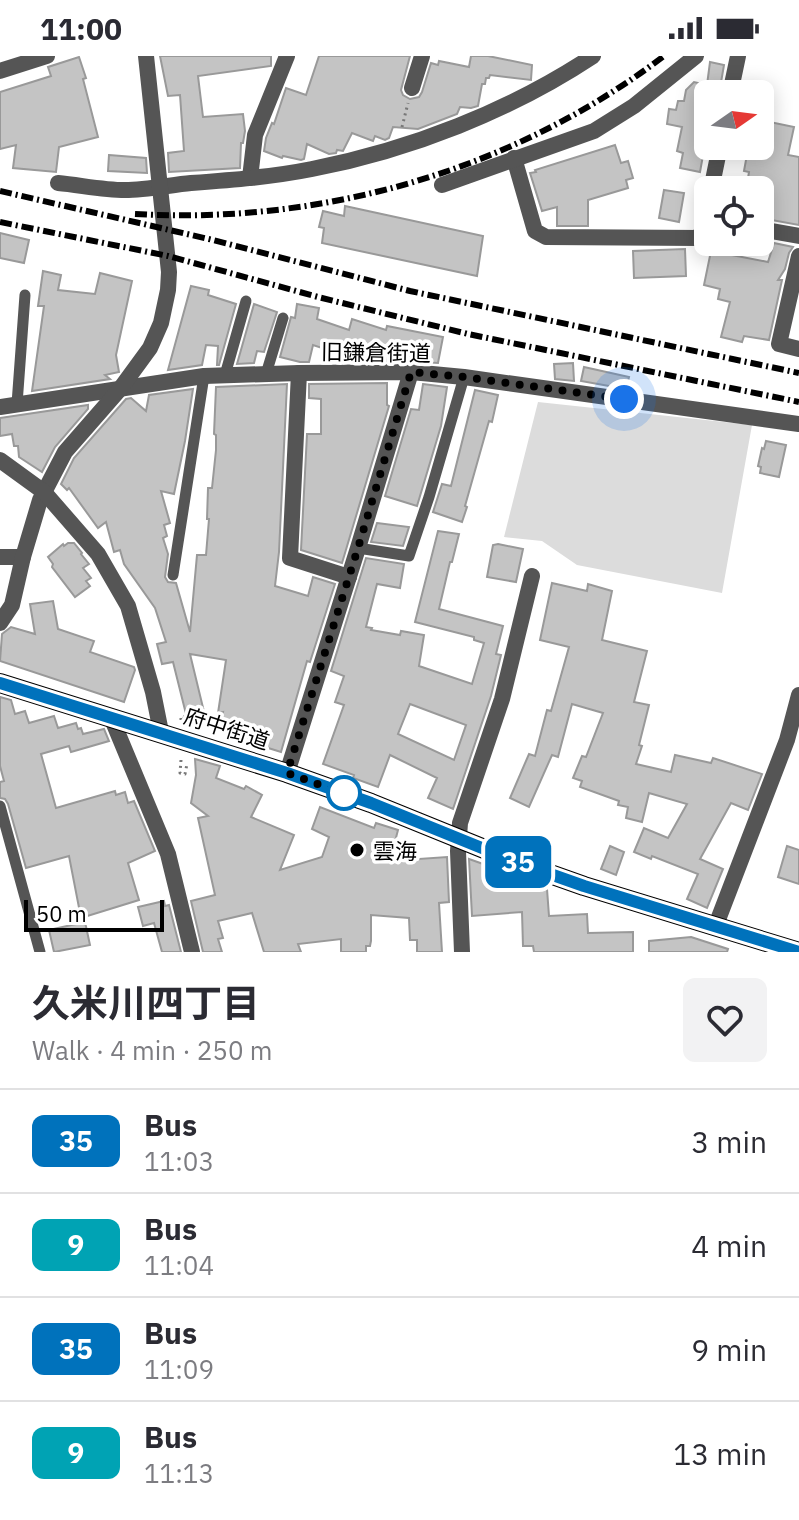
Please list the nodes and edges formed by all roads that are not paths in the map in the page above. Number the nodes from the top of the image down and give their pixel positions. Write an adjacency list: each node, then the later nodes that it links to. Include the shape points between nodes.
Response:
1 (47, 56): 8 (street)
2 (146, 56): 15 (street)
3 (287, 56): 12 (street, via 255,135)
4 (422, 56): 10 (street)
5 (593, 56): 12 (street, via 483,115 397,148)
6 (696, 56): 11 (street, via 594,131)
7 (738, 56): 9 (street)
8 (0, 71)
9 (733, 80)
10 (412, 88)
11 (514, 158): 14 (street); 18 (street, via 535,231 546,237)
12 (250, 178): 15 (street)
13 (58, 183): 15 (street, via 125,190)
14 (442, 185)
15 (160, 186): 30 (street, via 168,290 150,348)
16 (774, 232): 17 (street)
17 (799, 236)
18 (694, 238)
19 (799, 256): 23 (street, via 779,344)
20 (25, 295): 31 (lane)
21 (246, 301): 27 (lane)
22 (283, 318): 26 (lane)
23 (799, 349)
24 (411, 372): 25 (street, 旧鎌倉街道); 29 (street, 旧鎌倉街道); 36 (street)
25 (299, 373): 26 (street, 旧鎌倉街道); 41 (street, via 290,558)
26 (266, 374): 27 (street, 旧鎌倉街道)
27 (225, 375): 28 (street, 旧鎌倉街道)
28 (204, 376): 30 (street, 旧鎌倉街道); 39 (lane)
29 (464, 377): 33 (street, 旧鎌倉街道); 36 (lane, via 409,556)
30 (120, 389): 31 (street, 旧鎌倉街道); 35 (street, via 65,452)
31 (17, 404): 32 (street, 旧鎌倉街道)
32 (0, 407)
33 (799, 424)
34 (0, 460): 35 (street)
35 (44, 492): 38 (street); 46 (street, via 98,554 128,606)
36 (358, 548): 41 (street)
37 (0, 557): 38 (street)
38 (23, 557): 42 (street, via 12,605)
39 (173, 575)
40 (532, 576): 50 (street, via 502,699)
41 (349, 577): 48 (street)
42 (0, 623)
43 (0, 683): 45 (main road, 府中街道)
44 (799, 695): 47 (street)
45 (111, 717): 46 (main road, 府中街道); 53 (street, via 168,854)
46 (161, 732): 48 (main road, 府中街道)
47 (793, 742): 51 (street)
48 (287, 773): 50 (main road, 府中街道)
49 (0, 806): 52 (lane)
50 (458, 838): 51 (main road, 府中街道, via 584,886); 54 (street)
51 (716, 925): 55 (main road, 府中街道)
52 (40, 952)
53 (192, 952)
54 (462, 952)
55 (799, 952)

